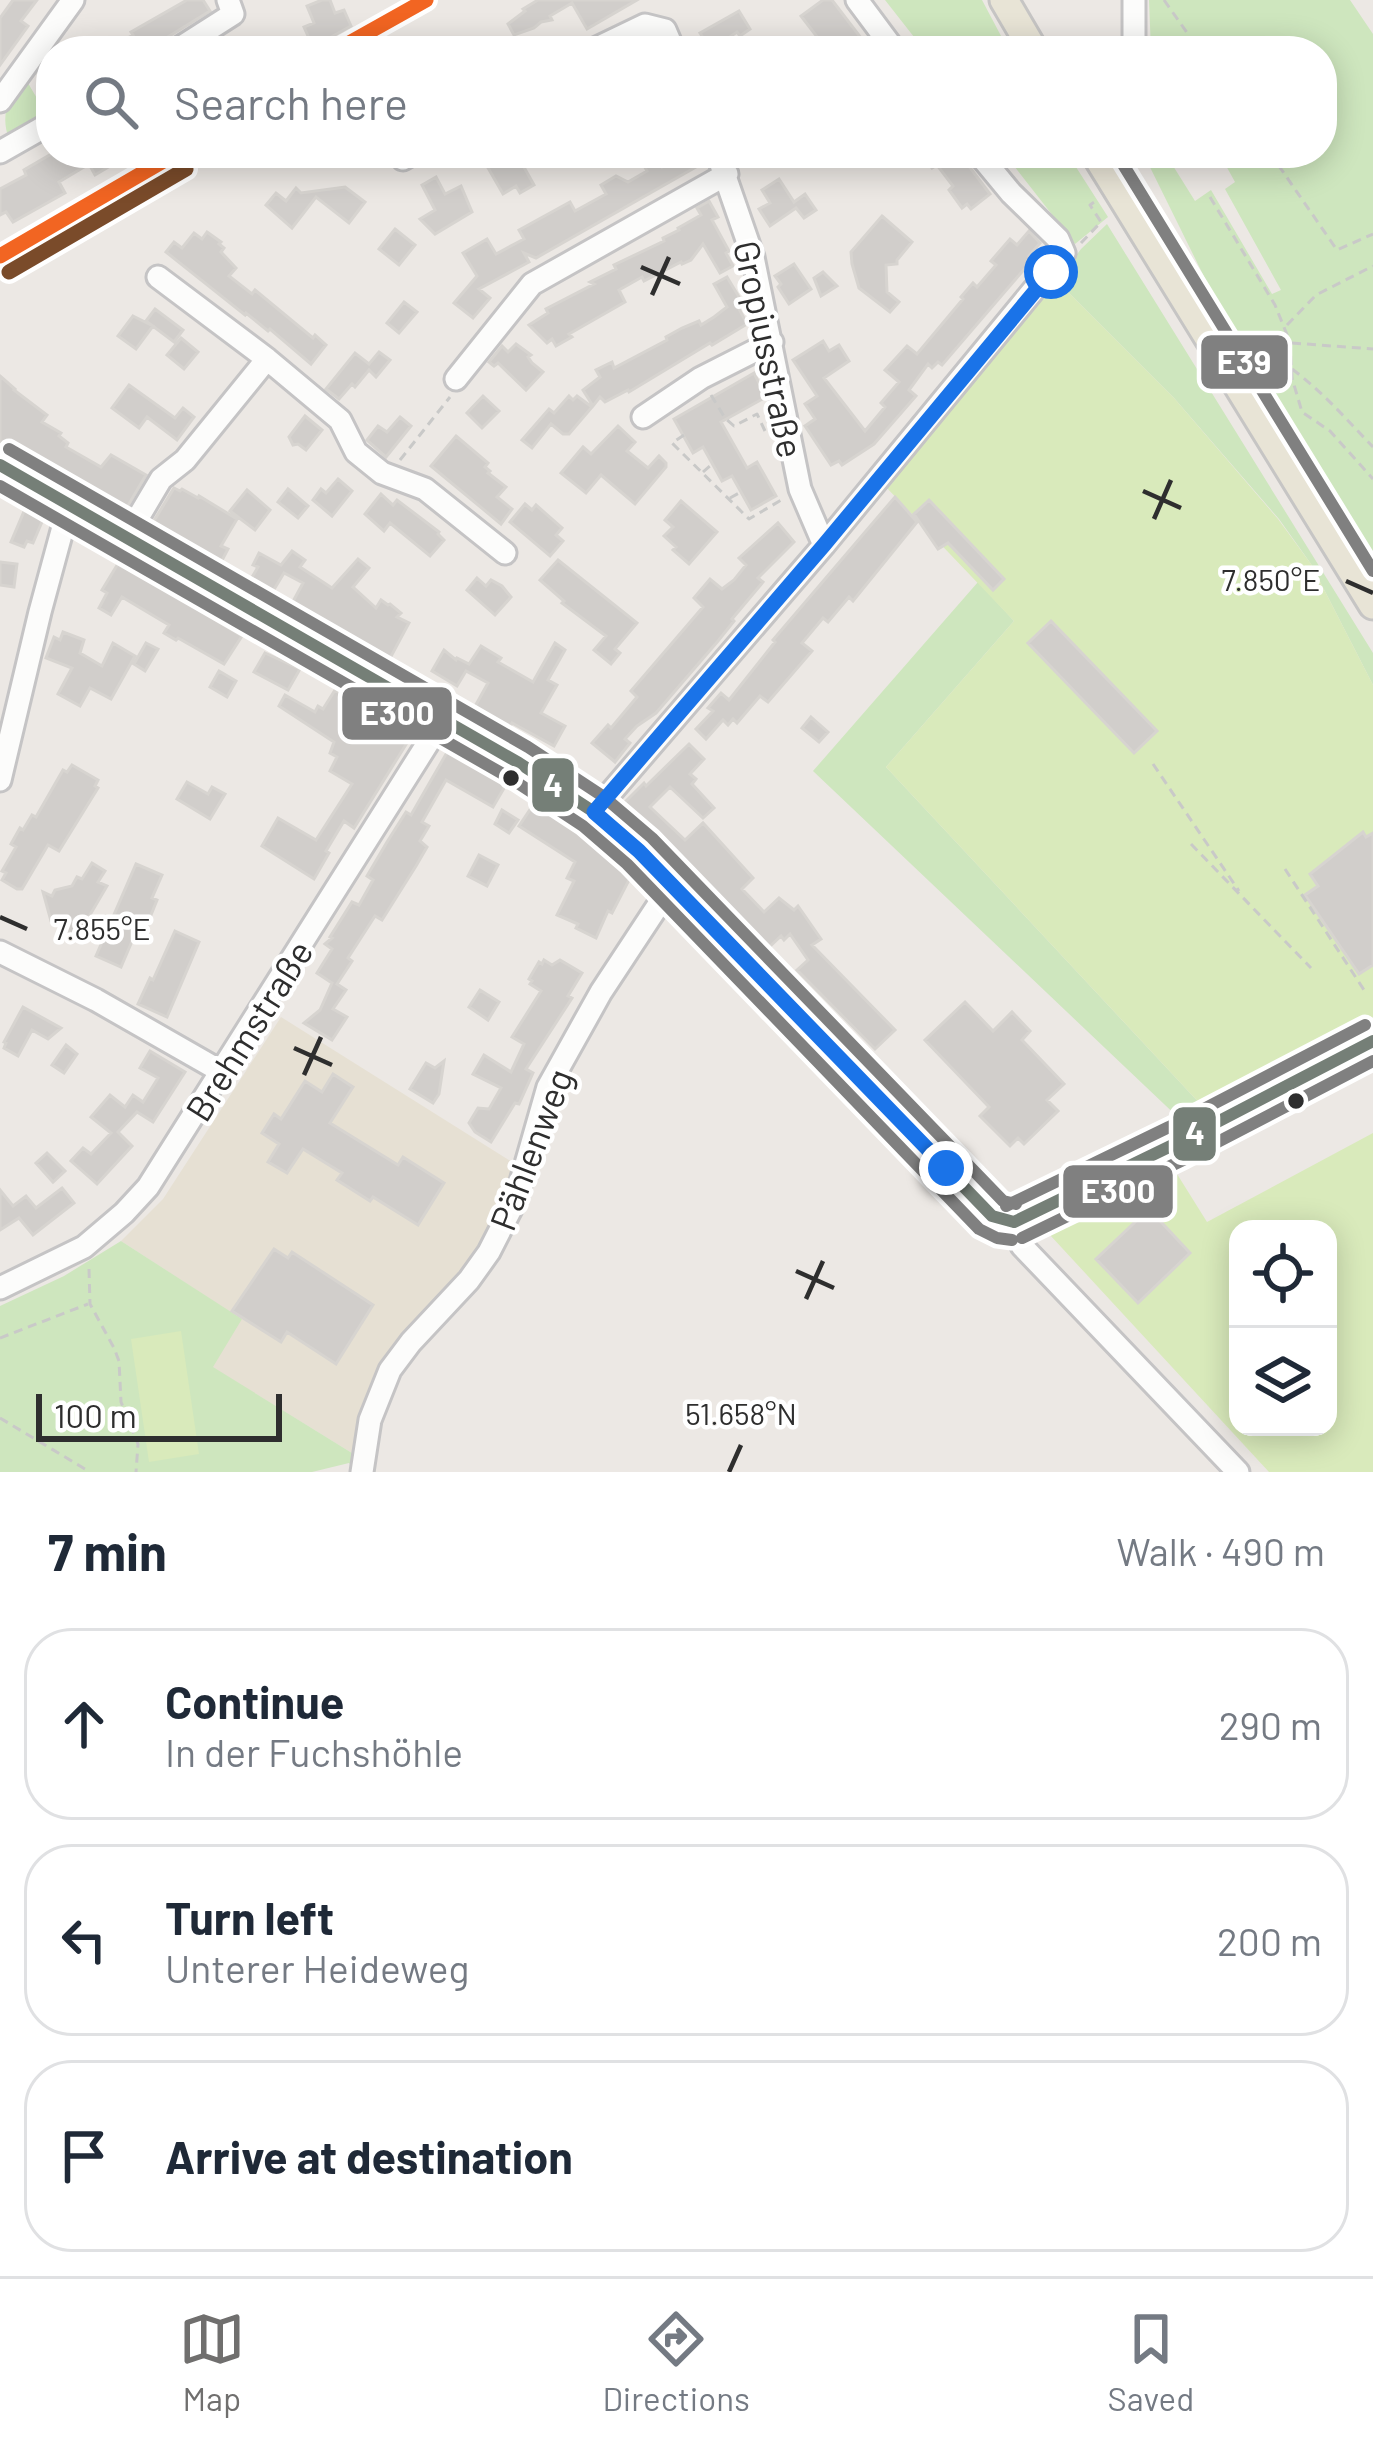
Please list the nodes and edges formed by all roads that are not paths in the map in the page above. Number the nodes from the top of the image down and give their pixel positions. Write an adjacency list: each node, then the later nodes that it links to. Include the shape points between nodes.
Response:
1 (73, 0): 6 (street)
2 (228, 0): 7 (street, via 233,14)
3 (856, 0): 10 (street)
4 (1004, 0): 11 (main road)
5 (1134, 0): 12 (street)
6 (47, 36)
7 (199, 36)
8 (623, 36): 9 (street, via 645,26)
9 (668, 36)
10 (884, 36)
11 (1025, 36)
12 (1133, 36)
13 (36, 51): 14 (street)
14 (0, 101)
15 (36, 132): 16 (street)
16 (0, 152)
17 (716, 168): 24 (street, via 532,284)
18 (723, 168): 22 (street, Gropiusstraße)
19 (990, 168): 29 (street, via 1064,254)
20 (1104, 168): 31 (main road)
21 (158, 277): 23 (street)
22 (772, 342): 25 (street); 29 (street, Gropiusstraße, via 800,489)
23 (266, 359): 28 (street, via 185,460 160,479); 30 (street, via 340,420 356,452 388,476 425,489)
24 (456, 379)
25 (643, 417)
26 (0, 465): 27 (street)
27 (69, 505): 28 (street); 33 (street)
28 (127, 538): 32 (street)
29 (824, 545): 34 (street)
30 (505, 553)
31 (1373, 605)
32 (443, 719): 34 (street); 38 (street, Brehmstraße)
33 (0, 780)
34 (594, 812): 35 (street)
35 (674, 887): 39 (street, via 992,1216); 41 (street, Pählenweg, via 548,1087 497,1238 390,1370 370,1420)
36 (0, 952): 38 (street)
37 (1373, 1040): 39 (street)
38 (222, 1072): 40 (street, Brehmstraße, via 124,1213 84,1247)
39 (1013, 1222): 42 (street, via 1022,1246)
40 (0, 1288)
41 (362, 1472)
42 (1238, 1472)

